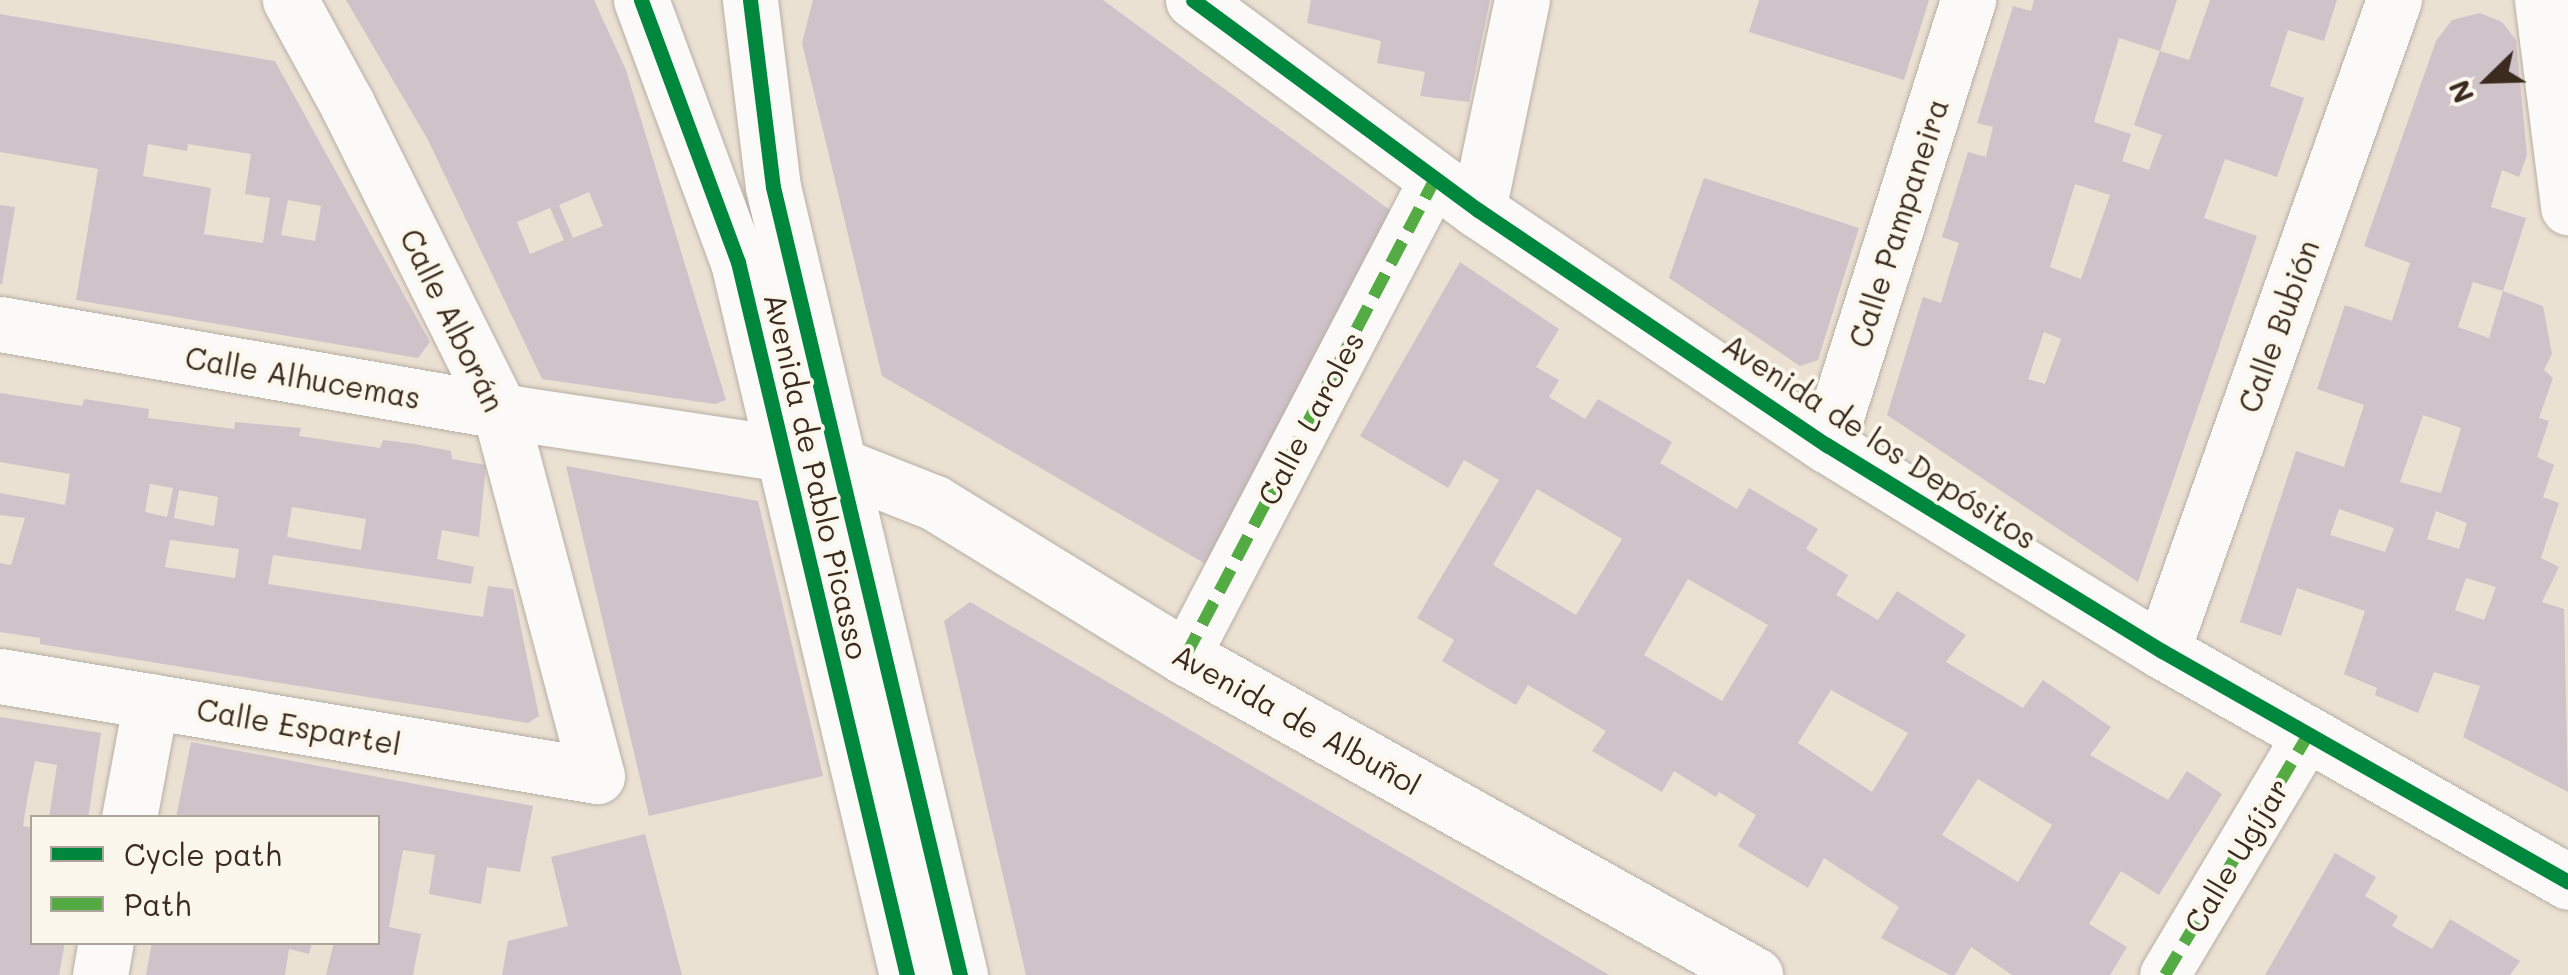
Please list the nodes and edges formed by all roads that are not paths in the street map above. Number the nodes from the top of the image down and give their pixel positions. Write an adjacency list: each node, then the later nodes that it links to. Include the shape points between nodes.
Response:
1 (290, 0): 12 (street, Calle Alborán)
2 (641, 0): 14 (street, Avenida de Pablo Picasso, via 738,262)
3 (750, 0): 15 (street, Avenida de Pablo Picasso, via 773,187)
4 (1193, 0): 9 (street, Avenida de los Depósitos)
5 (1522, 0): 9 (street)
6 (1968, 0): 13 (street, Calle Pampaneira)
7 (2394, 0): 16 (street, Calle Bubión)
8 (2542, 0): 10 (street)
9 (1457, 194): 13 (street, Avenida de los Depósitos); 17 (street, Calle Laroles)
10 (2568, 207)
11 (0, 324): 12 (street, Calle Alhucemas)
12 (500, 411): 14 (street, Calle Alhucemas); 21 (street, Calle Alborán)
13 (1827, 445): 16 (street, Avenida de los Depósitos)
14 (784, 454): 26 (street, Avenida de Pablo Picasso)
15 (839, 465): 17 (street, Avenida de Albuñol, via 935,503); 27 (street, Avenida de Pablo Picasso)
16 (2162, 651): 20 (street, Avenida de los Depósitos)
17 (1185, 657): 28 (street, Avenida de Albuñol)
18 (0, 676): 19 (street, Calle Espartel)
19 (151, 701): 21 (street, Calle Espartel); 22 (street)
20 (2308, 735): 23 (street, Avenida de los Depósitos); 29 (street, Calle Ugíjar)
21 (597, 776)
22 (131, 815)
23 (2568, 882)
24 (105, 945): 25 (street)
25 (100, 975)
26 (907, 975)
27 (960, 975)
28 (1755, 975)
29 (2164, 975)

